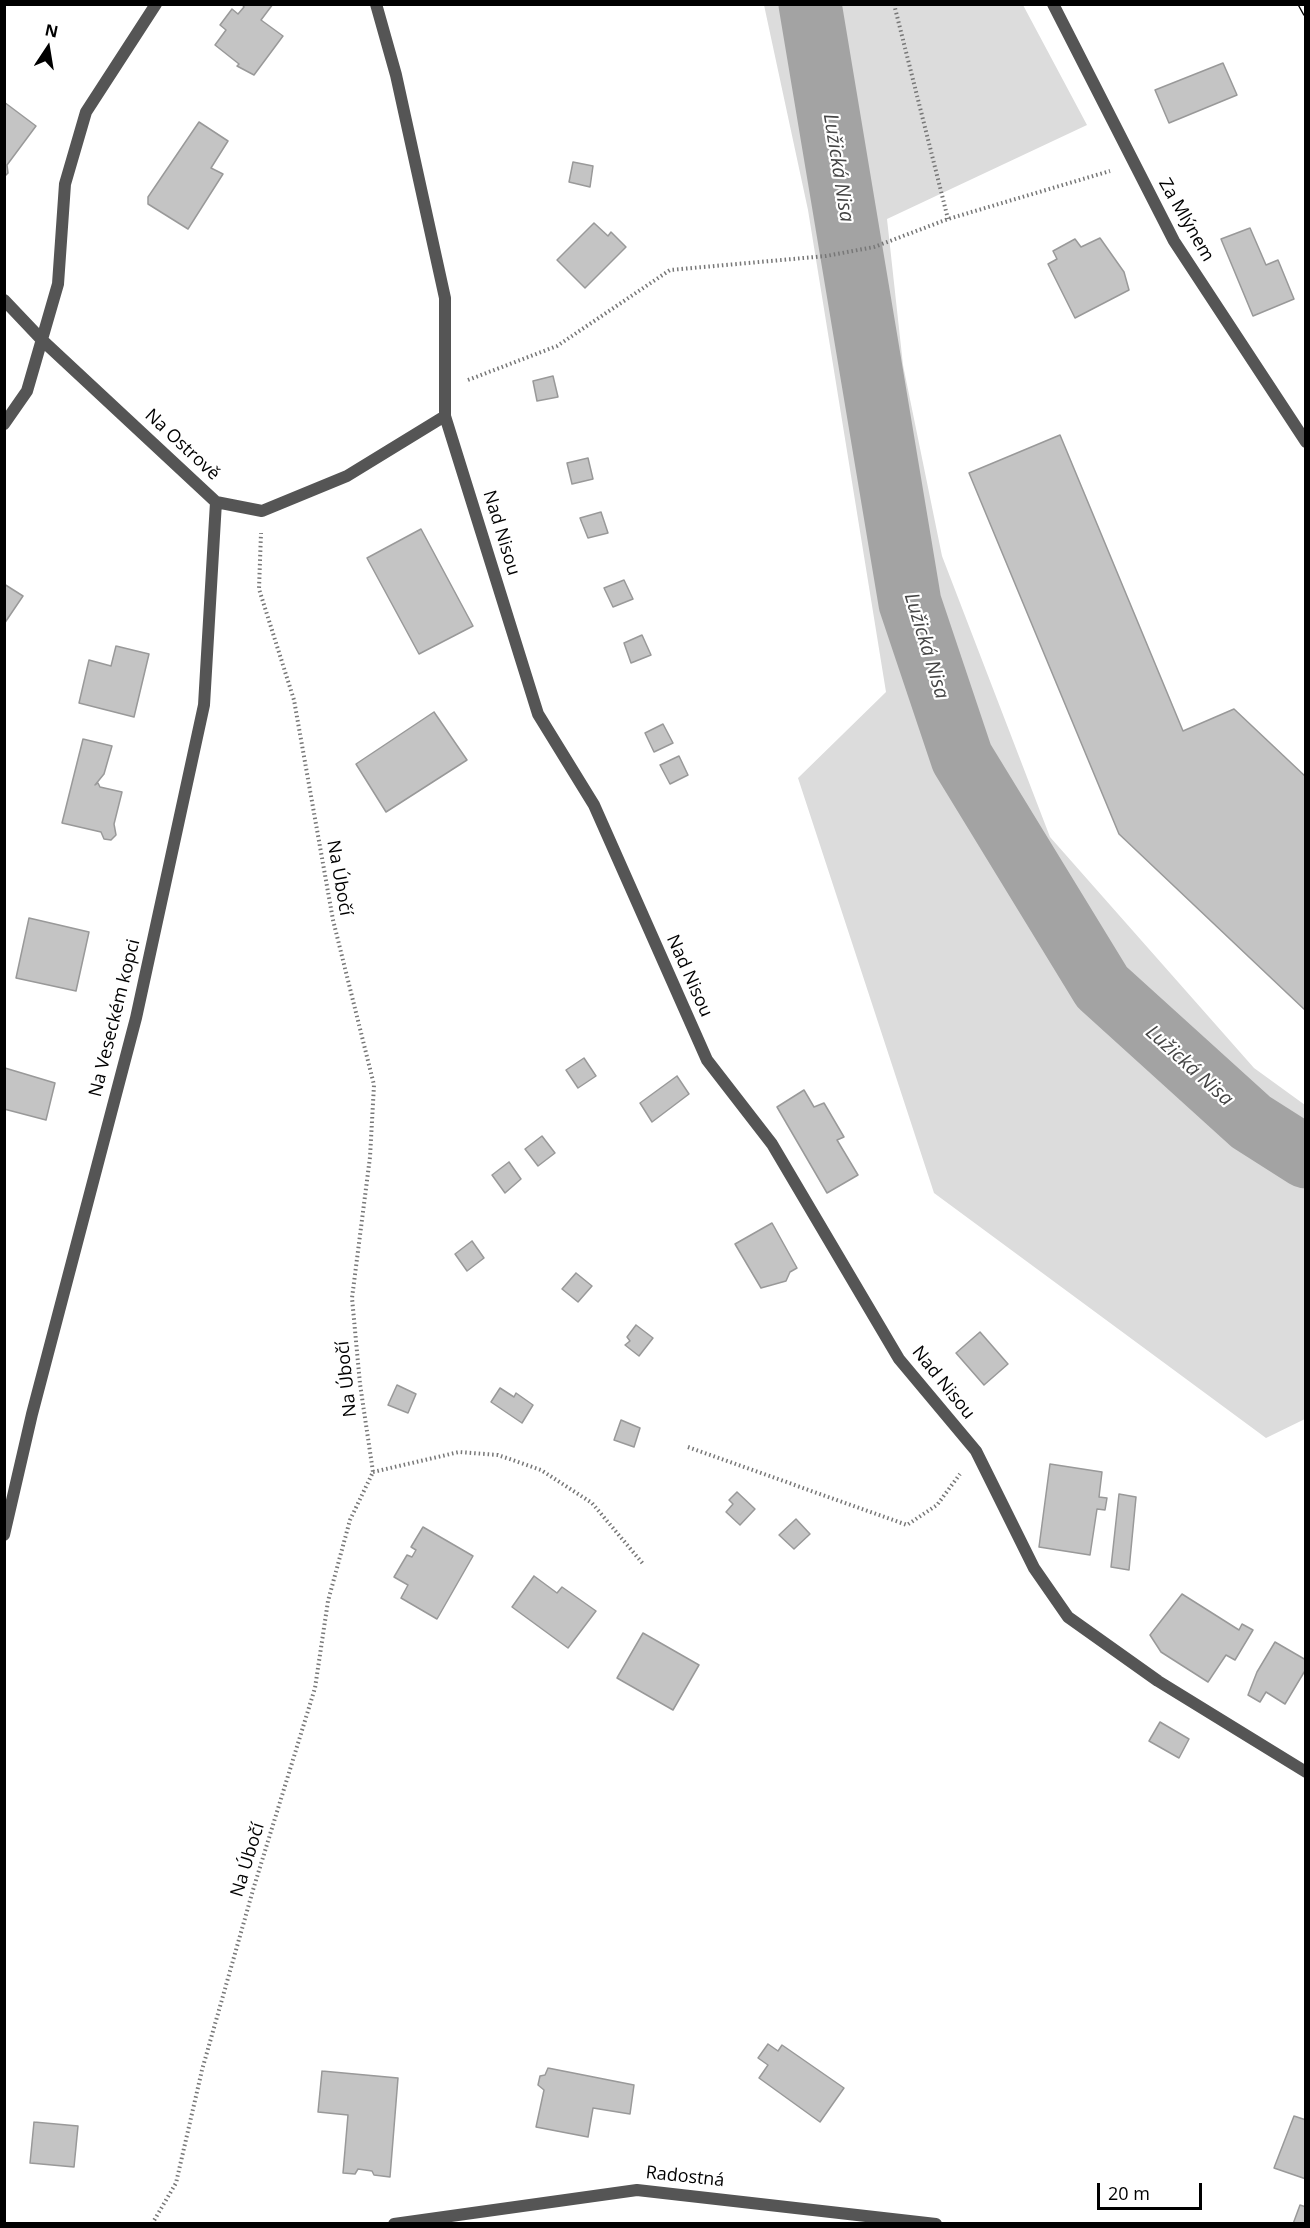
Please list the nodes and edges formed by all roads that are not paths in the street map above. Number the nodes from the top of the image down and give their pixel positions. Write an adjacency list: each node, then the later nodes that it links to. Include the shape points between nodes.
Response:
1 (156, 4): 5 (street, via 86,111 65,184 58,284)
2 (376, 4): 6 (street, Nad Nisou, via 396,75 445,298)
3 (1053, 4): 8 (street, Za Mlýnem, via 1174,241)
4 (4, 300): 5 (street, Na Ostrově)
5 (42, 340): 7 (street, via 27,391); 9 (street, Na Ostrově)
6 (446, 417): 9 (street, Na Ostrově, via 347,477 262,511); 11 (street, Nad Nisou, via 538,714 594,805 707,1060 772,1144 899,1359 976,1451 1034,1568 1068,1617 1158,1681)
7 (4, 424)
8 (1305, 442)
9 (216, 502): 10 (street, Na Veseckém kopci, via 204,705 136,1018)
10 (4, 1535)
11 (1305, 1772)
12 (394, 2223): 13 (street, Radostná, via 637,2190)
13 (936, 2223)

